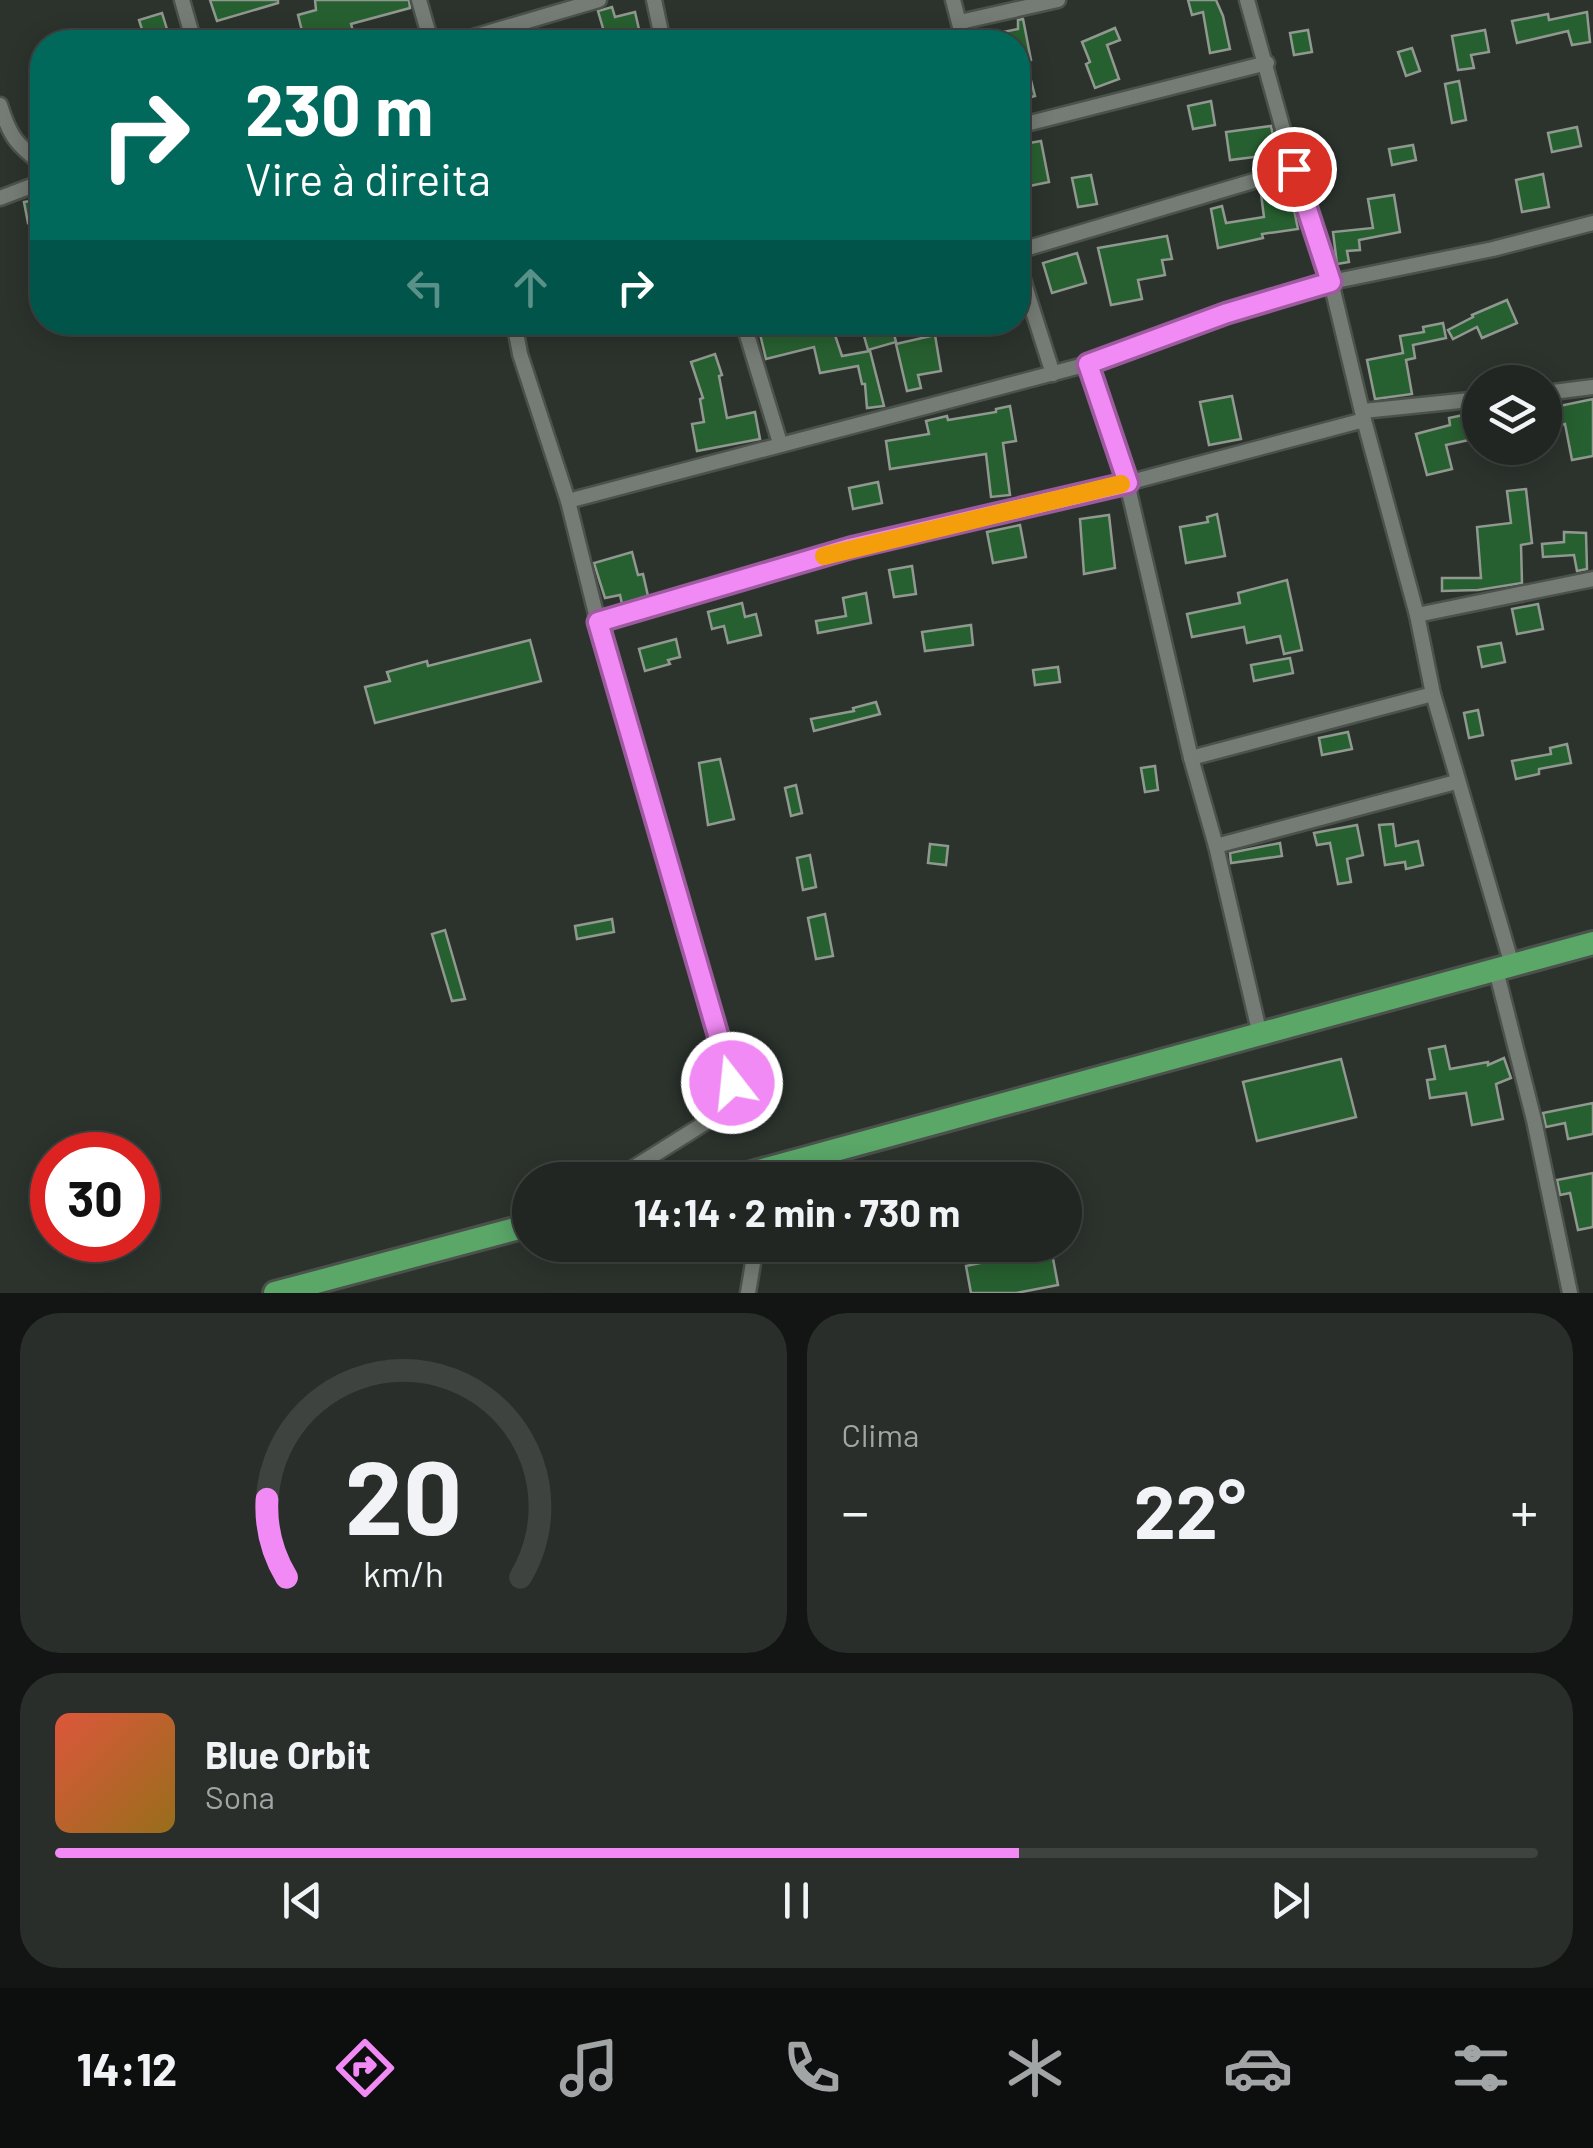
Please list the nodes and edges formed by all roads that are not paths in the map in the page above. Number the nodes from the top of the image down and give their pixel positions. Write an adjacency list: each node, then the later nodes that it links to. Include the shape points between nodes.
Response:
1 (182, 0): 9 (street)
2 (419, 0): 10 (street)
3 (599, 0): 11 (street)
4 (654, 0): 12 (street)
5 (953, 0): 8 (street)
6 (1058, 0): 8 (street)
7 (1248, 0): 14 (street)
8 (960, 22): 13 (street)
9 (191, 30)
10 (428, 30)
11 (497, 30)
12 (660, 30)
13 (962, 30)
14 (1267, 62): 16 (street); 18 (street)
15 (0, 106): 17 (street, via 8,131)
16 (1030, 123)
17 (30, 156)
18 (1294, 169): 22 (street); 23 (street)
19 (30, 187): 20 (street)
20 (0, 198)
21 (1593, 223): 23 (street)
22 (1030, 246)
23 (1331, 282): 27 (street); 32 (street)
24 (1030, 302): 28 (street)
25 (516, 335): 35 (street)
26 (749, 335): 33 (street)
27 (1088, 364): 28 (street); 34 (street)
28 (1053, 374): 33 (street)
29 (1593, 387): 30 (street)
30 (1562, 391)
31 (1462, 402): 32 (street)
32 (1363, 416): 34 (street); 37 (street)
33 (780, 443): 35 (street)
34 (1128, 483): 38 (street, via 850,548); 40 (street)
35 (568, 501): 38 (street)
36 (1593, 579): 37 (street)
37 (1417, 615): 39 (street)
38 (598, 622): 46 (street, via 732,1083 716,1116)
39 (1432, 694): 40 (street); 41 (street)
40 (1191, 758): 42 (street)
41 (1456, 782): 42 (street); 44 (street)
42 (1216, 846): 45 (street)
43 (1593, 943): 44 (main road)
44 (1504, 968): 45 (main road); 52 (street)
45 (1260, 1035): 47 (main road)
46 (643, 1162)
47 (805, 1162)
48 (512, 1230): 50 (main road)
49 (753, 1262): 51 (street)
50 (275, 1293)
51 (748, 1293)
52 (1570, 1293)

